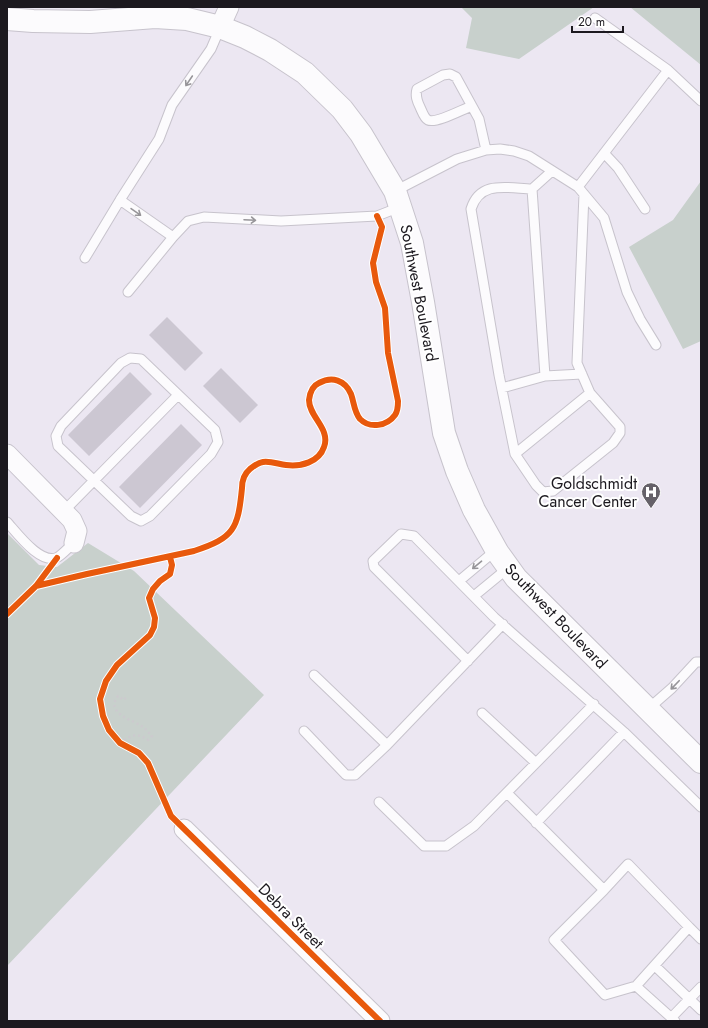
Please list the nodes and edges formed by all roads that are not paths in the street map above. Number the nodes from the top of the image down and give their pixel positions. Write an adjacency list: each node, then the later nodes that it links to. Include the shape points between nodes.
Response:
1 (229, 7): 4 (street)
2 (595, 18): 5 (lane)
3 (7, 19): 4 (main road, Southwest Boulevard, via 90,22 155,17 187,19)
4 (220, 28): 13 (main road, Southwest Boulevard, via 246,37 305,73 342,109 361,134); 14 (lane, one-way to 14, via 211,49 172,105 159,138)
5 (668, 70): 6 (lane); 9 (lane)
6 (701, 101)
7 (472, 106): 7 (lane, via 456,77 450,74 417,89 415,94 426,119 430,121 436,121); 8 (lane, via 479,119)
8 (486, 150): 10 (lane, via 500,149 522,153); 13 (lane, via 457,159)
9 (604, 153): 12 (lane); 15 (lane, via 618,168)
10 (552, 171): 11 (lane); 12 (lane)
11 (532, 189): 21 (lane); 22 (lane, via 494,187 482,192 473,201 470,209)
12 (581, 191): 19 (lane, via 604,218 627,292); 20 (lane, via 577,363)
13 (398, 199): 16 (lane, one-way to 13, via 188,221 204,217 280,221 377,216); 31 (main road, Southwest Boulevard, via 412,242 444,433 474,510)
14 (120, 200): 16 (lane, one-way to 16); 17 (lane)
15 (645, 209)
16 (173, 237): 18 (lane)
17 (85, 258)
18 (128, 292)
19 (656, 345)
20 (582, 374): 21 (lane); 23 (lane)
21 (545, 376): 22 (lane)
22 (502, 388): 26 (lane)
23 (590, 393): 26 (lane); 26 (lane, via 620,427 620,433 613,444 553,491 543,492)
24 (178, 395): 27 (lane); 27 (lane, via 141,359 130,358 121,363 61,426 56,436 58,446); 27 (lane, via 215,430 218,442 211,454 150,516 141,521 131,516)
25 (7, 454): 28 (street)
26 (515, 454)
27 (94, 480): 28 (lane)
28 (64, 511): 30 (street, via 77,531)
29 (7, 522): 30 (lane, via 39,555 47,558 57,558)
30 (74, 543)
31 (496, 550): 32 (main road, Southwest Boulevard); 33 (lane, one-way to 33)
32 (508, 568): 34 (lane); 40 (main road, Southwest Boulevard)
33 (459, 581): 34 (lane); 36 (lane, via 414,536 401,534 374,561 374,567)
34 (474, 596): 35 (lane)
35 (503, 624): 36 (lane); 39 (lane)
36 (468, 661): 44 (lane)
37 (701, 662): 40 (lane, one-way to 40, via 696,662)
38 (314, 676): 44 (lane)
39 (594, 704): 43 (lane); 46 (lane)
40 (648, 709): 45 (main road, Southwest Boulevard)
41 (482, 713): 46 (lane)
42 (304, 731): 44 (lane, via 346,775 355,775)
43 (624, 732): 49 (lane); 50 (lane)
44 (387, 745)
45 (701, 762)
46 (536, 763): 47 (lane)
47 (507, 793): 48 (lane, via 474,826 446,846 424,846); 50 (lane)
48 (379, 802)
49 (701, 807)
50 (536, 822): 52 (lane)
51 (184, 829): 61 (street, Debra Street)
52 (604, 890): 53 (lane, via 628,864); 56 (lane, via 554,940 605,995)
53 (689, 928): 54 (lane); 55 (lane)
54 (701, 939)
55 (655, 966): 56 (lane); 58 (lane)
56 (636, 986): 60 (lane)
57 (701, 987): 58 (lane)
58 (690, 999): 59 (lane); 60 (lane)
59 (701, 1010)
60 (673, 1019)
61 (380, 1021)

